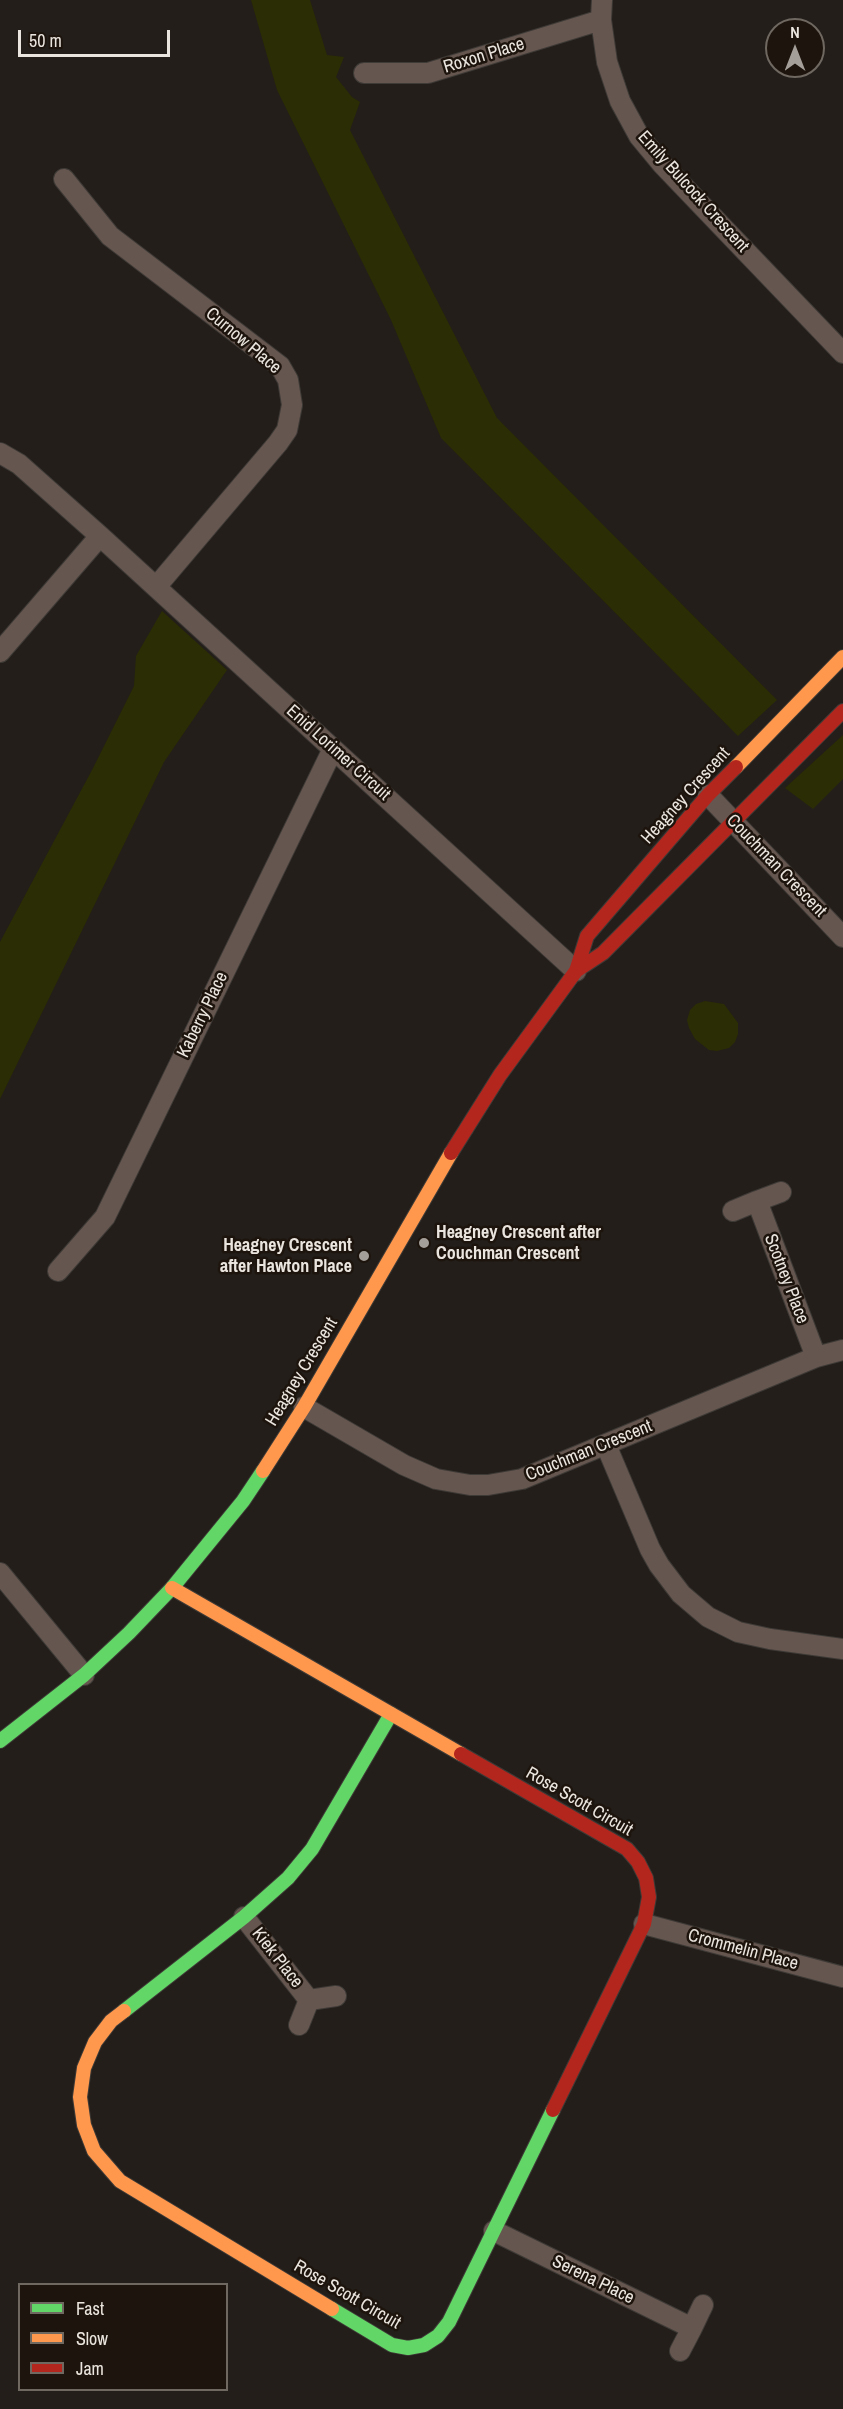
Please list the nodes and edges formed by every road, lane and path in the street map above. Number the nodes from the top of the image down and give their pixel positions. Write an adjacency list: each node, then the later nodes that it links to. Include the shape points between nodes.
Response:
1 (602, 0): 2 (street, Emily Bulcock Crescent)
2 (601, 20): 3 (street, Roxon Place, via 428,74); 5 (street, Emily Bulcock Crescent, via 610,71 620,101 639,136)
3 (364, 74)
4 (64, 179): 8 (street, Curnow Place, via 110,236 280,366 288,380 292,405 287,430)
5 (843, 353)
6 (0, 453): 7 (street, Enid Lorimer Circuit, via 19,464)
7 (100, 536): 8 (street, Enid Lorimer Circuit); 9 (street)
8 (156, 587): 12 (street, Enid Lorimer Circuit)
9 (0, 652)
10 (843, 657): 13 (street, Heagney Crescent)
11 (843, 711): 14 (street, Heagney Crescent)
12 (333, 749): 16 (street, Enid Lorimer Circuit); 20 (street, Kaberry Place, via 105,1217)
13 (708, 795): 14 (street, Couchman Crescent); 16 (street, Heagney Crescent, via 587,936)
14 (733, 822): 15 (street, Couchman Crescent); 16 (street, Heagney Crescent, via 603,953)
15 (843, 937)
16 (576, 971): 23 (street, Heagney Crescent, via 465,1129)
17 (781, 1192): 18 (street)
18 (757, 1202): 19 (street); 22 (street, Scotney Place)
19 (733, 1210)
20 (58, 1271)
21 (843, 1350): 22 (street, Couchman Crescent)
22 (816, 1357): 24 (street, Couchman Crescent)
23 (304, 1407): 24 (street, Couchman Crescent, via 404,1465 436,1479 470,1485 522,1479); 26 (street, Heagney Crescent, via 243,1501)
24 (606, 1445): 27 (street, via 650,1549 690,1602 708,1617 738,1632)
25 (0, 1573): 28 (street)
26 (172, 1588): 28 (street, Heagney Crescent); 29 (street, Rose Scott Circuit)
27 (843, 1649)
28 (84, 1675): 30 (street, Heagney Crescent)
29 (391, 1714): 31 (street, Rose Scott Circuit, via 312,1849 288,1878); 32 (street, Rose Scott Circuit, via 627,1850 639,1862 646,1878 650,1897)
30 (0, 1741)
31 (244, 1917): 35 (street, Kiek Place); 37 (street, Rose Scott Circuit, via 111,2021 95,2042 84,2068 80,2097 84,2125 94,2151 120,2181 392,2344 408,2348 438,2336 449,2322)
32 (644, 1924): 33 (street, Crommelin Place); 37 (street, Rose Scott Circuit)
33 (843, 1977)
34 (336, 1996): 35 (street, Kiek Place)
35 (309, 2000): 36 (street, Kiek Place)
36 (299, 2025)
37 (494, 2231): 39 (street, Serena Place)
38 (703, 2305): 39 (street)
39 (692, 2328): 40 (street)
40 (681, 2351)

